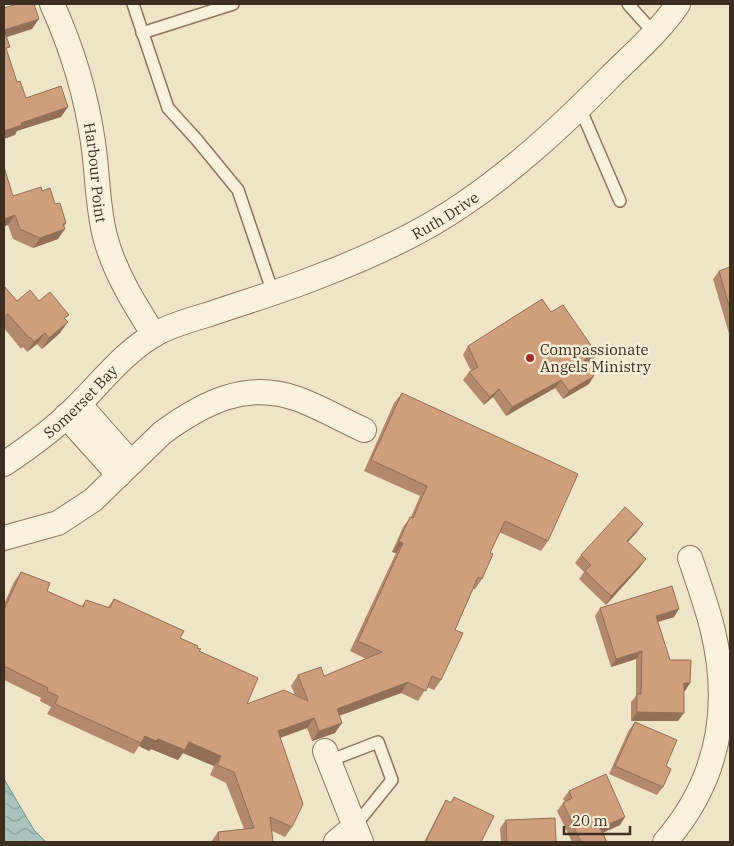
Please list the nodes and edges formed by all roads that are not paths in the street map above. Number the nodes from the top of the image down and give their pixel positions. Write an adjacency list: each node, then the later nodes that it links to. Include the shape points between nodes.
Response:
1 (52, 4): 11 (street, Harbour Point, via 72,52 85,98 109,249 127,292)
2 (133, 4): 6 (lane)
3 (233, 4): 6 (lane)
4 (628, 4): 7 (lane)
5 (678, 4): 7 (street, Ruth Drive)
6 (142, 33): 10 (lane, via 168,108 238,190)
7 (654, 33): 8 (street, Ruth Drive)
8 (580, 108): 9 (lane); 10 (street, Ruth Drive, via 511,170 427,227 372,255)
9 (620, 201)
10 (273, 293): 11 (street, Ruth Drive, via 173,326)
11 (154, 336): 12 (street, Somerset Bay, via 135,348)
12 (72, 410): 14 (street, Somerset Bay, via 41,438); 15 (street)
13 (364, 430): 15 (street, via 298,399 251,391 216,401 184,418 162,433)
14 (4, 464)
15 (125, 469): 16 (street, via 93,500 58,523)
16 (4, 538)
17 (690, 558): 21 (street, via 715,638 721,714 715,752 701,789 683,821)
18 (327, 756): 19 (street); 19 (lane, via 378,742 392,780)
19 (358, 835): 20 (street)
20 (336, 842)
21 (665, 842)

